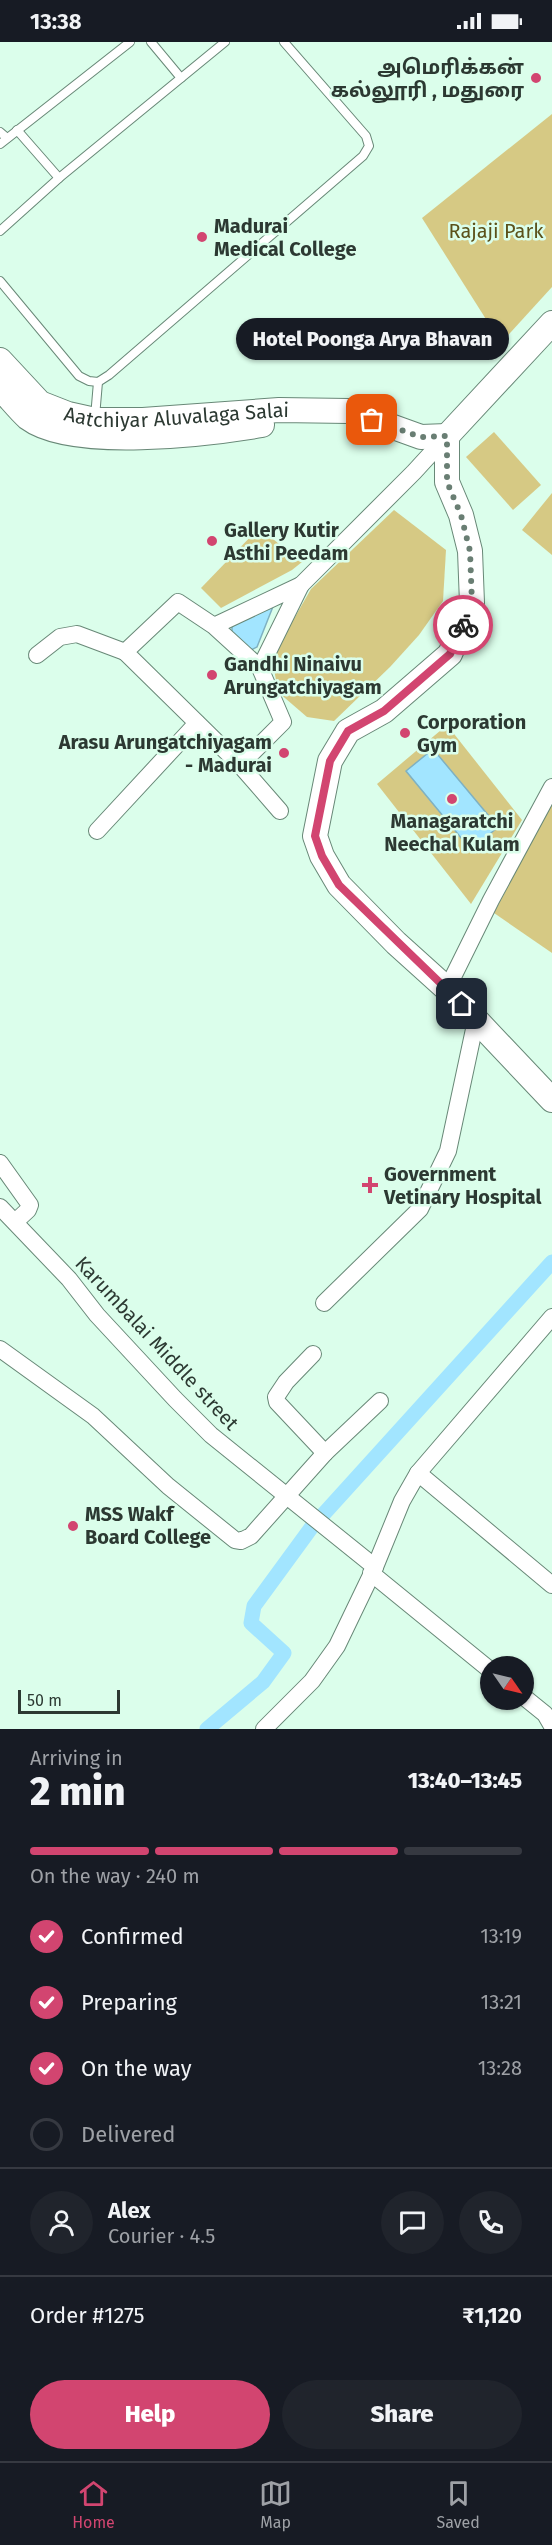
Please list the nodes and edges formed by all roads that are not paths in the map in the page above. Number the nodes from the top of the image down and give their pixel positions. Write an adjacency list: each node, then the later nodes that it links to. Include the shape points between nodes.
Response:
1 (130, 42): 6 (lane)
2 (150, 42): 5 (lane)
3 (225, 42): 5 (lane)
4 (284, 42): 14 (lane, via 366,136 369,146 363,156)
5 (181, 78): 9 (lane)
6 (17, 130): 8 (lane); 9 (lane)
7 (0, 132): 8 (lane)
8 (4, 141)
9 (59, 178): 10 (lane)
10 (0, 231)
11 (0, 281): 14 (lane, via 79,376)
12 (552, 323): 17 (street)
13 (0, 360): 16 (street, Aatchiyar Aluvalaga Salai, via 40,404)
14 (99, 382): 16 (lane)
15 (0, 388): 16 (street, Aatchiyar Aluvalaga Salai, via 29,418 61,432)
16 (94, 428): 17 (street, Aatchiyar Aluvalaga Salai, via 222,432 284,422 372,420 421,437)
17 (447, 436): 18 (street); 28 (street, via 447,482 470,551 472,603 450,654 384,711 348,731 330,761 315,836 339,885)
18 (301, 585): 19 (street); 22 (street)
19 (214, 626): 20 (street, via 178,602); 22 (street)
20 (125, 652): 21 (street, via 77,634 60,637); 23 (street)
21 (37, 655)
22 (260, 668): 24 (street, via 283,722)
23 (197, 723): 24 (street); 27 (street)
24 (240, 765): 26 (street)
25 (552, 787): 28 (street)
26 (280, 811)
27 (97, 831)
28 (447, 989): 29 (street)
29 (476, 1020): 30 (street); 34 (street, via 448,1151 420,1209)
30 (552, 1100)
31 (0, 1163): 33 (street, via 30,1205)
32 (0, 1207): 33 (street, Karumbalai Middle street)
33 (15, 1222): 41 (street, Karumbalai Middle street, via 175,1399 245,1465)
34 (324, 1303)
35 (552, 1317): 40 (street)
36 (0, 1349): 41 (street, via 93,1416 168,1486 236,1540 246,1540)
37 (313, 1354): 39 (street, via 276,1397)
38 (380, 1401): 39 (street)
39 (325, 1453): 41 (street)
40 (418, 1473): 42 (street); 43 (street)
41 (288, 1496): 42 (street, Karumbalai Middle street)
42 (373, 1570): 44 (street, Karumbalai Middle street); 47 (street, via 328,1661)
43 (552, 1585)
44 (480, 1661)
45 (534, 1705): 46 (street)
46 (552, 1726)
47 (264, 1729)

